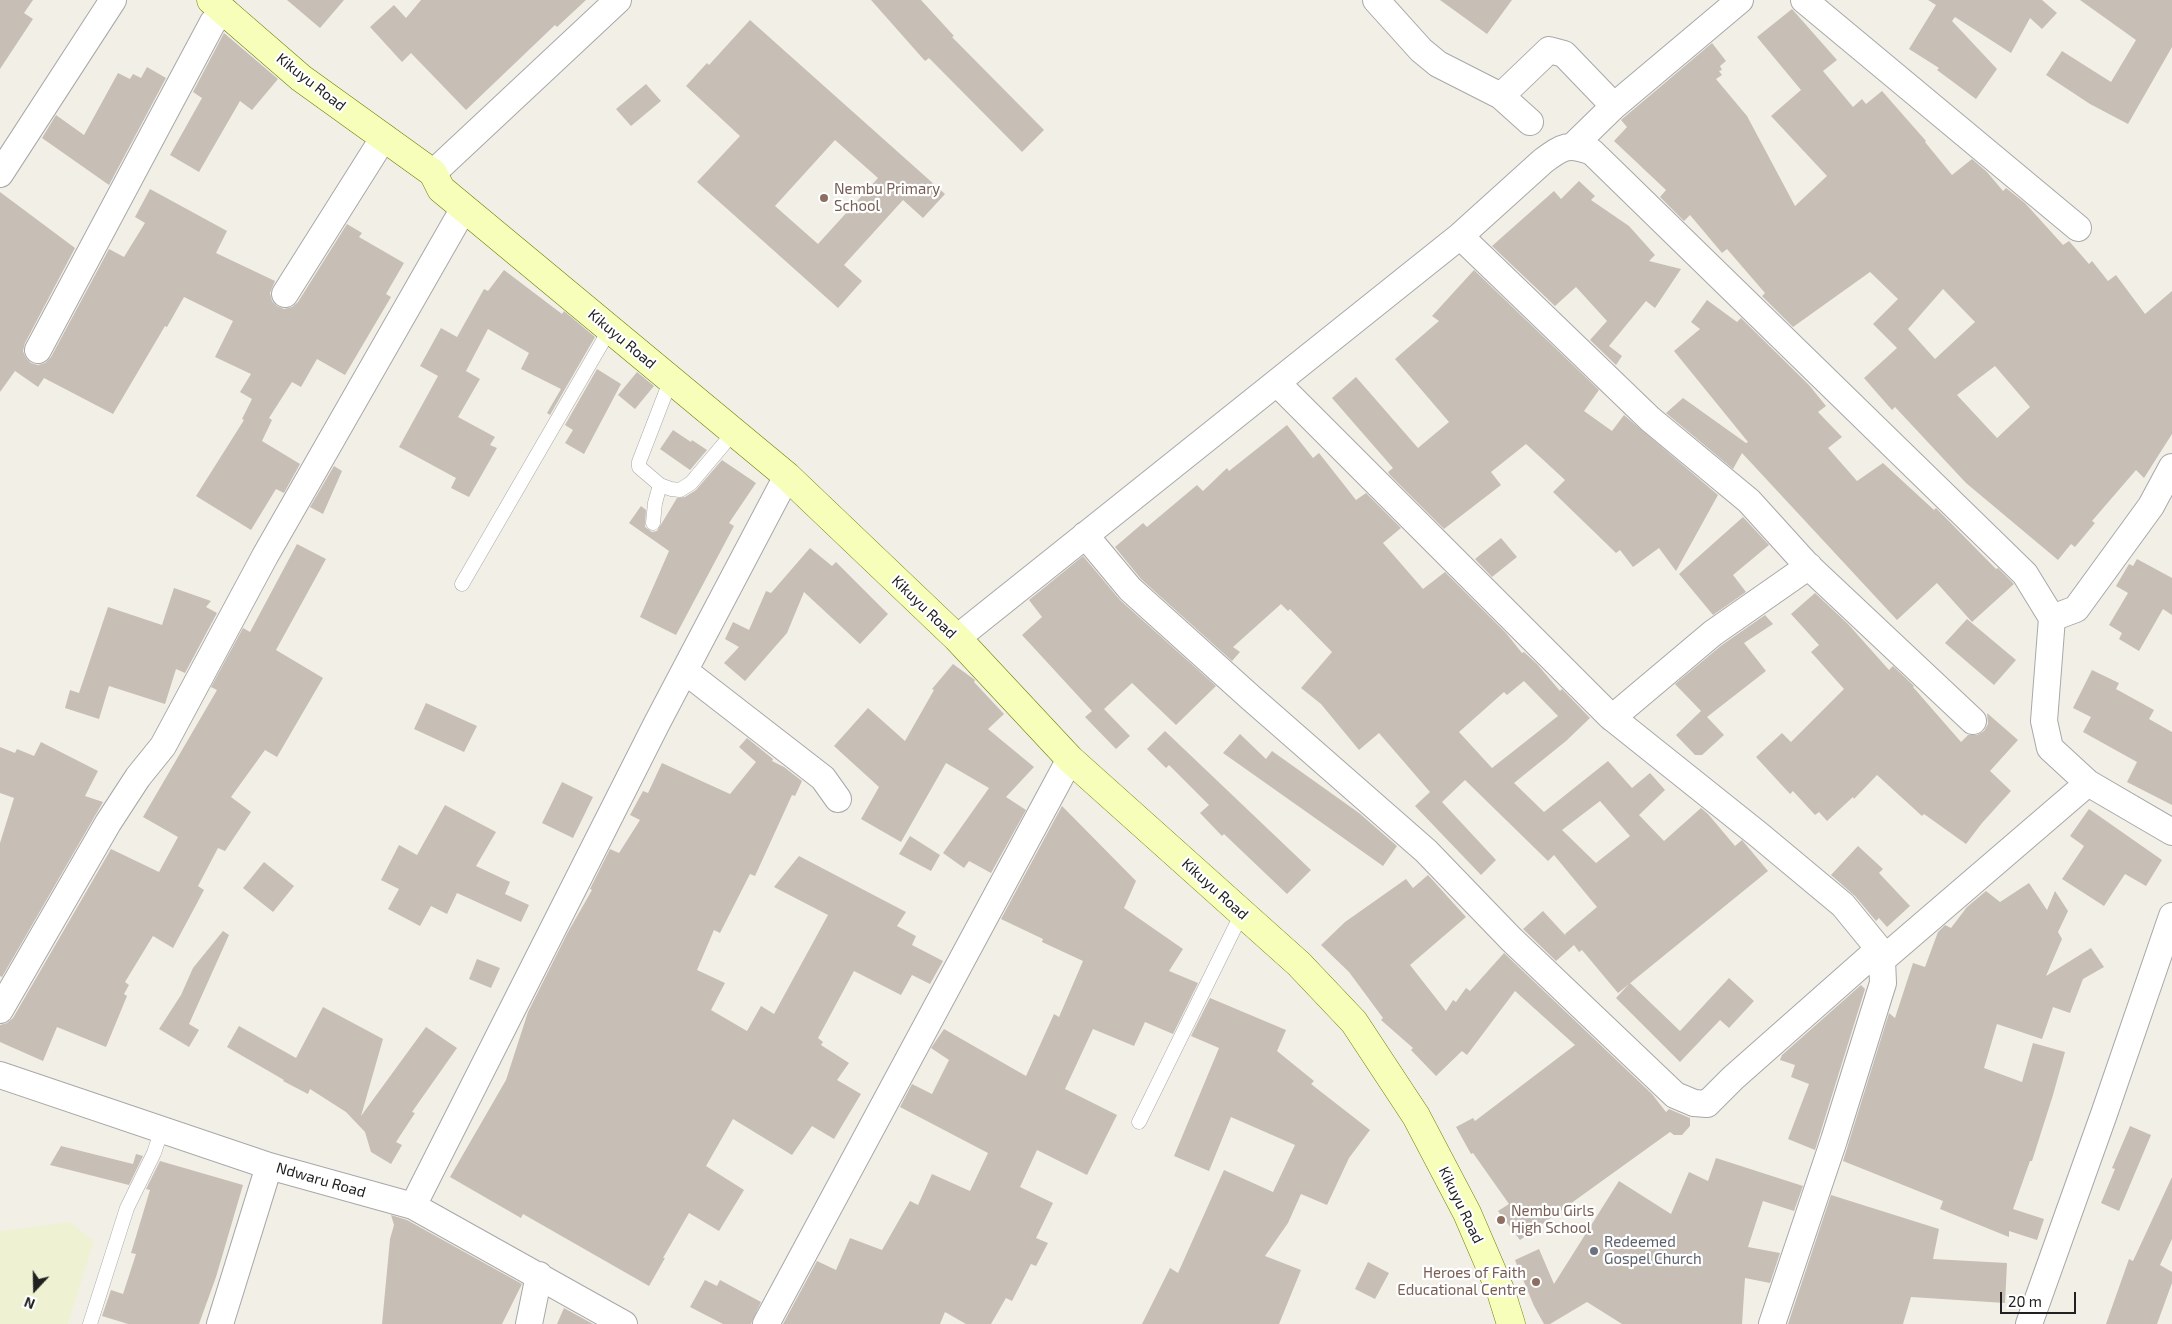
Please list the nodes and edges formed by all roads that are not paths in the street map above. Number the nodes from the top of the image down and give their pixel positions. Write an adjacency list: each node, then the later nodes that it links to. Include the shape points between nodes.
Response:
1 (113, 0): 13 (street)
2 (618, 0): 12 (street)
3 (1376, 0): 7 (street, via 1438,64)
4 (1740, 0): 8 (street)
5 (1804, 0): 15 (street)
6 (218, 6): 10 (main road, Kikuyu Road, via 301,78); 19 (street, via 214,22)
7 (1501, 96): 8 (street, via 1549,50 1564,54); 9 (street)
8 (1614, 106): 11 (street)
9 (1530, 122)
10 (384, 137): 12 (main road, Kikuyu Road); 17 (street)
11 (1574, 145): 16 (street, via 1557,150 1543,161); 30 (street, via 1592,152 2025,574)
12 (433, 173): 14 (main road, Kikuyu Road, via 441,189)
13 (0, 174)
14 (464, 208): 18 (main road, Kikuyu Road); 42 (street, via 265,556 163,746 108,823)
15 (2078, 228)
16 (1460, 236): 21 (street); 28 (street, via 1650,419 1749,500)
17 (285, 294)
18 (610, 329): 20 (main road, Kikuyu Road); 29 (lane)
19 (38, 350)
20 (671, 379): 22 (main road, Kikuyu Road); 25 (lane, via 639,462 639,467)
21 (1278, 384): 27 (street); 33 (street)
22 (734, 432): 24 (main road, Kikuyu Road); 25 (lane, via 691,483 680,490)
23 (2172, 467): 30 (street, via 2150,506 2076,610)
24 (787, 476): 31 (main road, Kikuyu Road); 32 (street)
25 (660, 485): 26 (lane)
26 (653, 523)
27 (1085, 535): 31 (street); 41 (street, via 1130,589 1426,851 1511,939 1675,1095 1694,1103 1707,1104 1733,1078)
28 (1809, 566): 33 (street, via 1713,633); 34 (street)
29 (462, 584)
30 (2052, 618): 36 (street, via 2044,721 2050,748)
31 (957, 638): 35 (main road, Kikuyu Road)
32 (685, 671): 37 (street, via 823,778); 47 (street)
33 (1612, 718): 41 (street, via 1843,905)
34 (1973, 721)
35 (1070, 759): 39 (main road, Kikuyu Road); 53 (street)
36 (2088, 783): 38 (street); 41 (street)
37 (838, 799)
38 (2172, 832)
39 (1242, 913): 44 (lane); 54 (main road, Kikuyu Road, via 1299,964 1354,1022 1416,1116 1467,1213)
40 (2172, 916): 56 (street)
41 (1880, 954): 55 (street, via 1882,983 1834,1140)
42 (0, 1010)
43 (0, 1075): 45 (street, Ndwaru Road)
44 (1139, 1122)
45 (162, 1129): 46 (street, Ndwaru Road); 49 (lane, via 127,1208)
46 (269, 1166): 47 (street, Ndwaru Road); 50 (street)
47 (413, 1206): 48 (street, Ndwaru Road)
48 (538, 1275): 51 (street); 52 (street, Ndwaru Road)
49 (90, 1324)
50 (220, 1324)
51 (530, 1324)
52 (624, 1324)
53 (766, 1324)
54 (1511, 1324)
55 (1772, 1324)
56 (2029, 1324)

